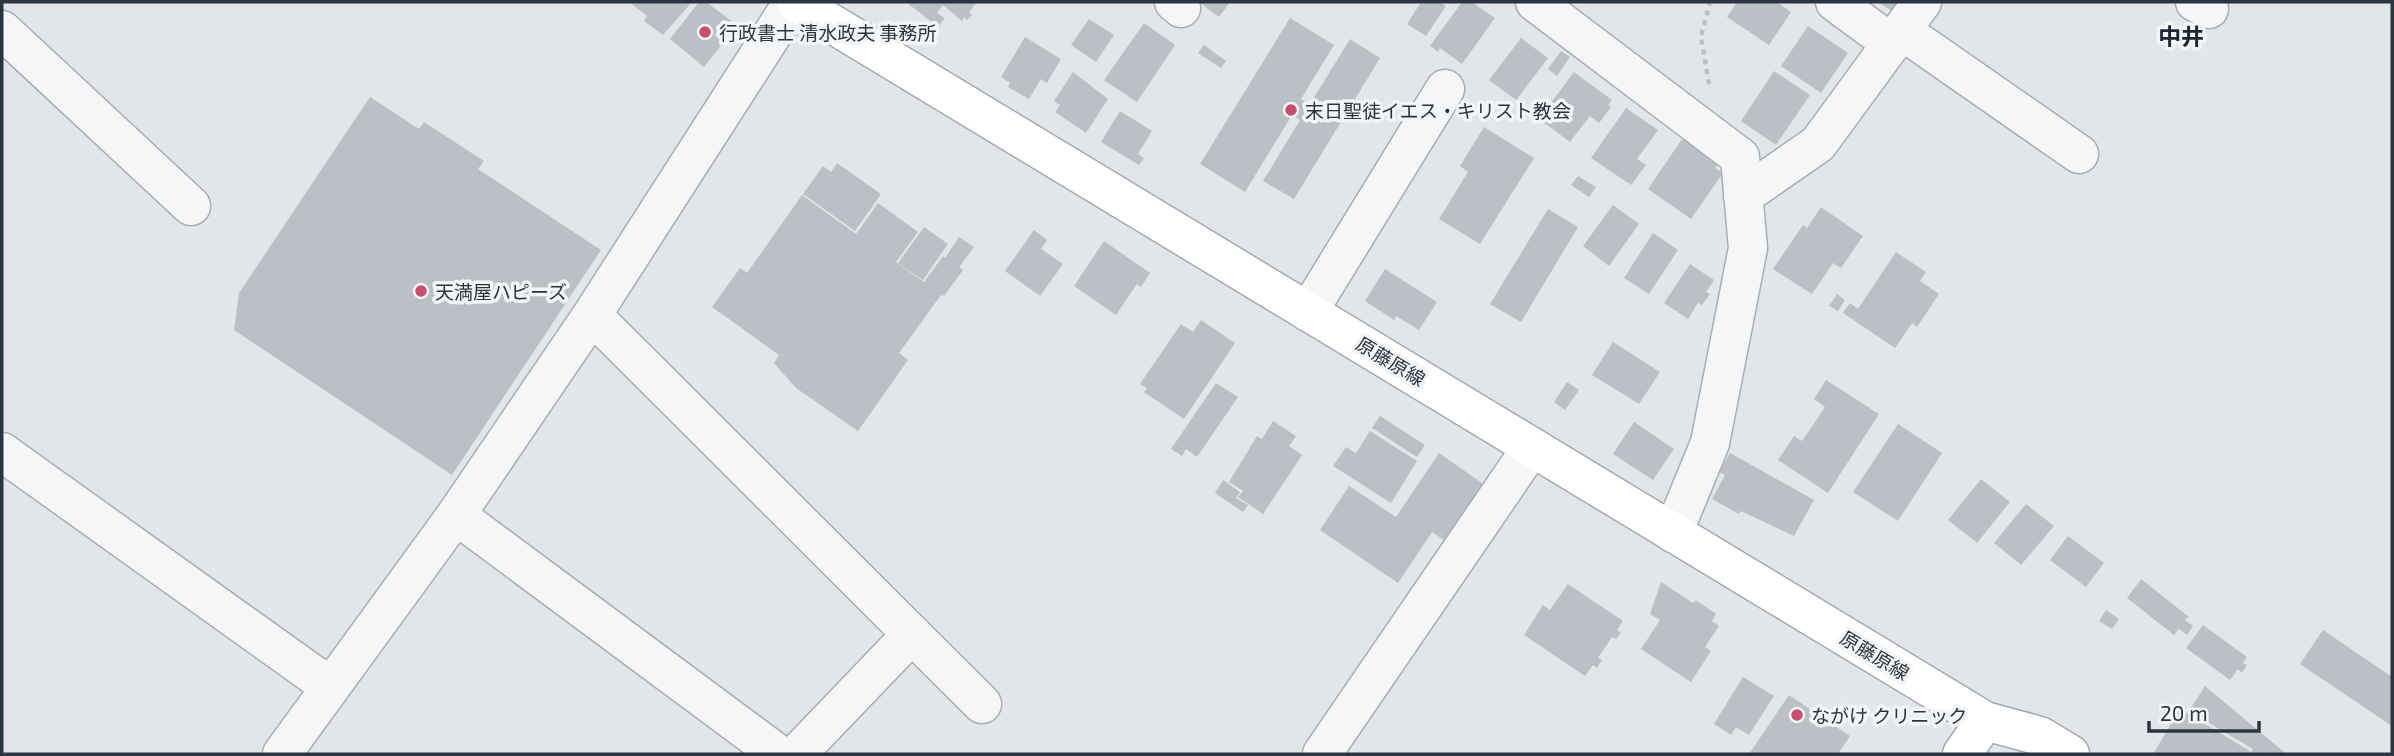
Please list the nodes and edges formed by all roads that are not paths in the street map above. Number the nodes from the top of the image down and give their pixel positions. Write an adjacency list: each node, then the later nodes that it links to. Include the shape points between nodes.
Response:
1 (794, 2): 10 (main road, 原藤原線); 11 (street)
2 (1535, 2): 8 (street, via 1740,157)
3 (1835, 2): 4 (street)
4 (1905, 25): 7 (street); 8 (street, via 1818,144)
5 (2, 30): 9 (street)
6 (1445, 89): 10 (street)
7 (2079, 154)
8 (1743, 195): 15 (street, via 1748,248 1710,443)
9 (191, 206)
10 (1308, 312): 12 (main road, 原藤原線)
11 (592, 315): 14 (street); 16 (street)
12 (1532, 447): 15 (main road, 原藤原線); 24 (street)
13 (2, 453): 17 (street)
14 (456, 515): 17 (street); 22 (street)
15 (1673, 533): 19 (main road, 原藤原線)
16 (912, 634): 18 (street); 23 (street)
17 (330, 686): 21 (street)
18 (982, 704)
19 (1985, 722): 20 (main road); 25 (main road); 26 (main road)
20 (2046, 748)
21 (282, 754)
22 (778, 754)
23 (797, 754)
24 (1322, 754)
25 (1962, 754)
26 (2006, 754)

